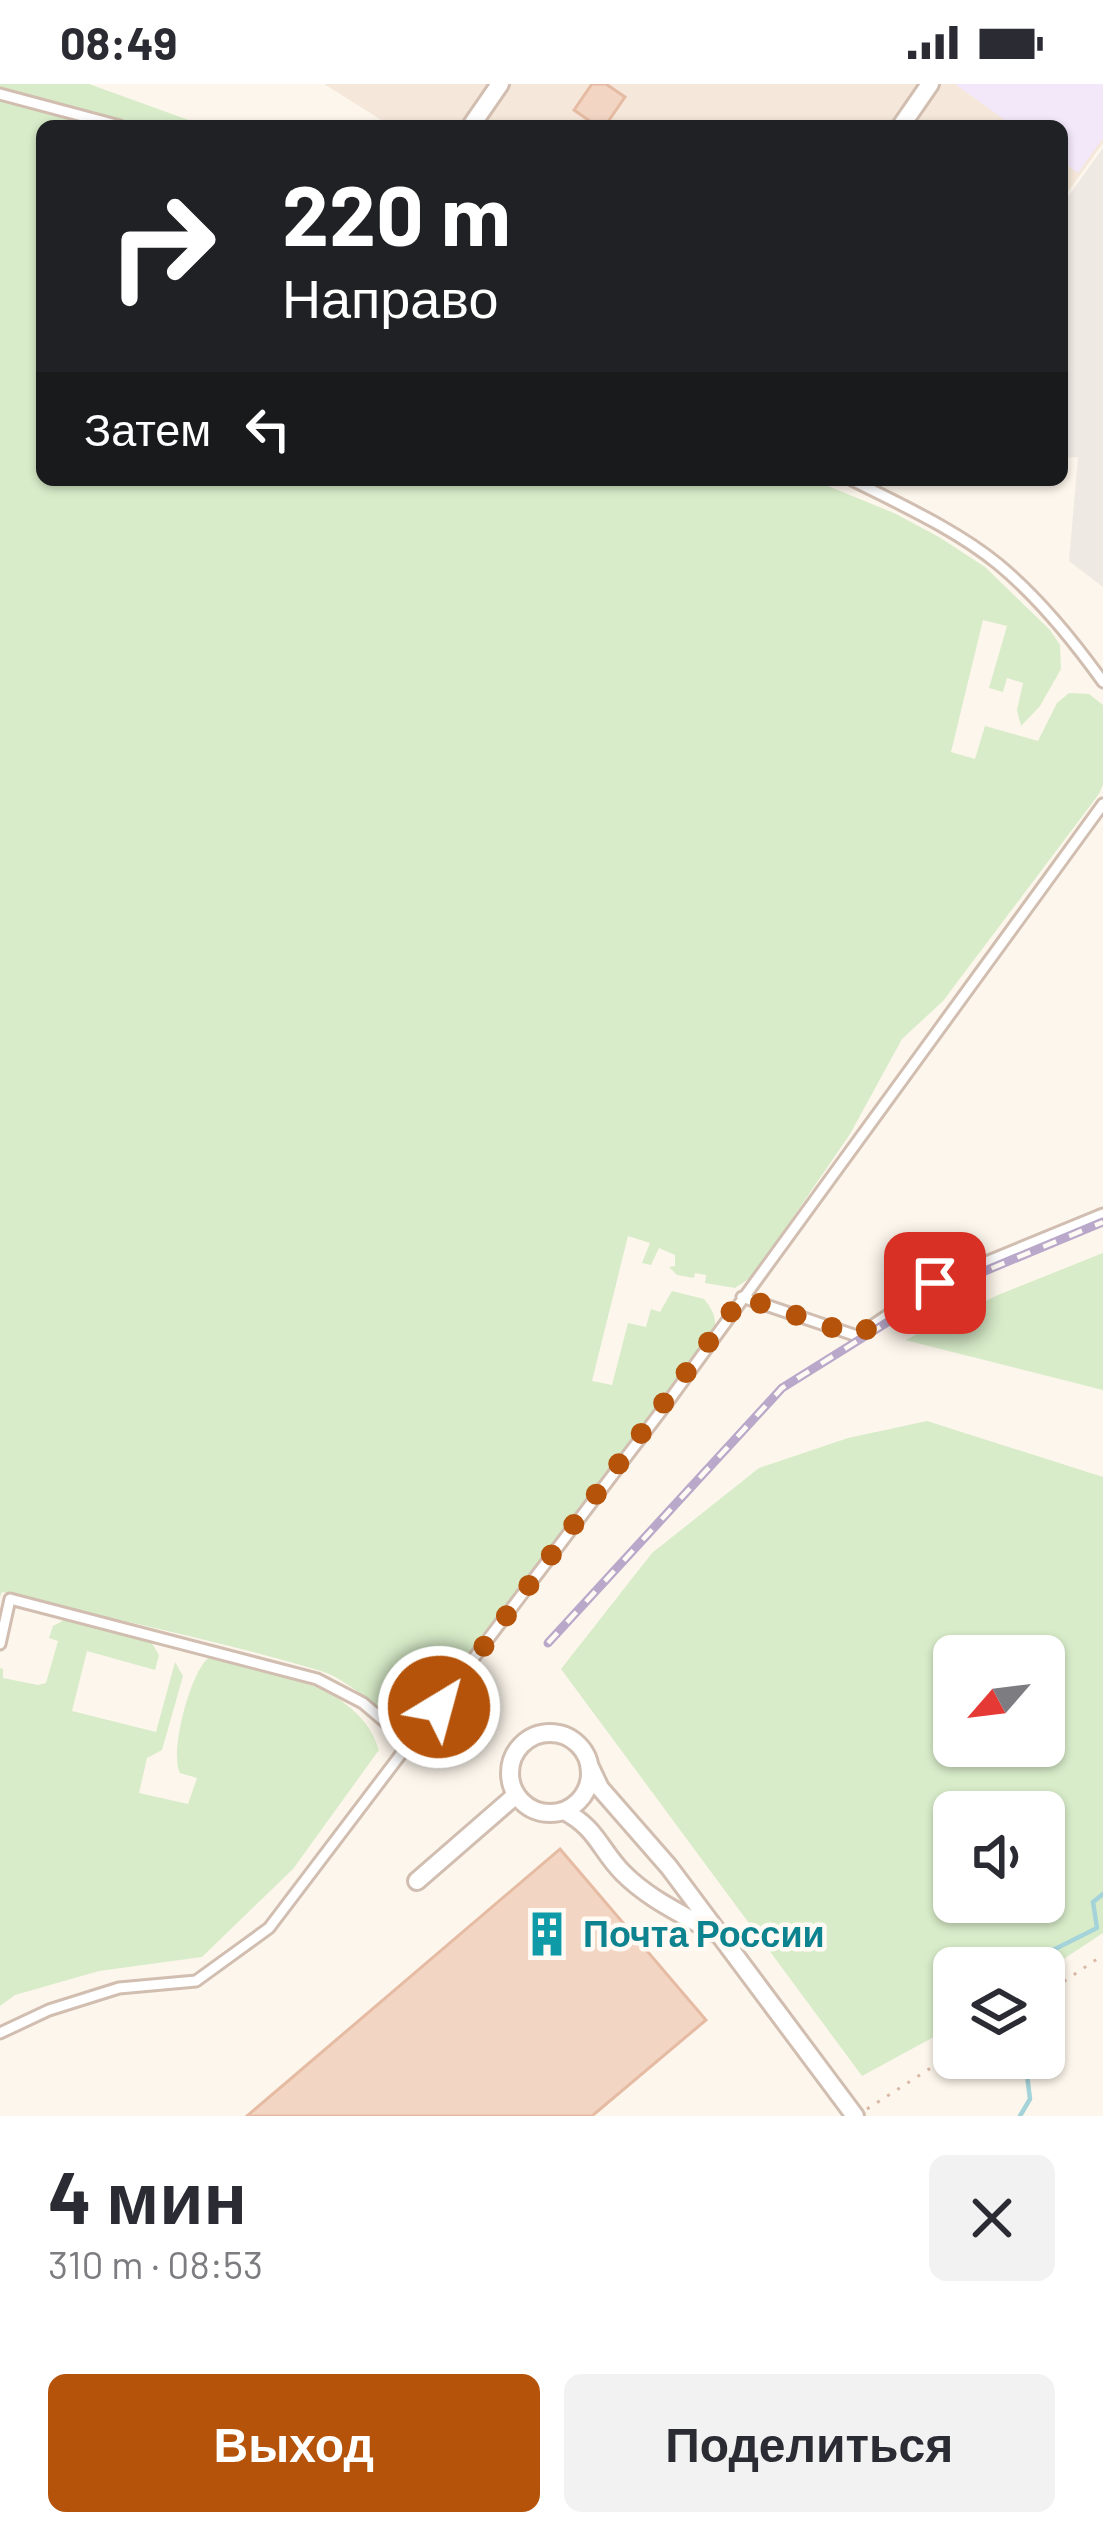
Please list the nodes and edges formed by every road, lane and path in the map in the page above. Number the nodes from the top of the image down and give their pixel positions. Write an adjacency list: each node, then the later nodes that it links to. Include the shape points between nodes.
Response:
1 (500, 84): 5 (street)
2 (930, 84): 6 (street)
3 (0, 94): 4 (lane)
4 (98, 120)
5 (475, 120)
6 (905, 120)
7 (864, 486): 8 (lane, via 997,563)
8 (1103, 682)
9 (1103, 804): 11 (lane)
10 (1103, 1214): 11 (lane, via 935,1283 857,1336)
11 (742, 1297): 13 (lane)
12 (0, 1644): 13 (lane, via 10,1599 317,1678)
13 (411, 1744): 21 (lane, via 269,1928 196,1981 119,1988)
14 (590, 1767): 15 (street, via 576,1743 541,1734 513,1758); 16 (street, via 585,1793); 18 (street)
15 (516, 1795): 16 (street, via 538,1811); 17 (street)
16 (565, 1811): 18 (street, via 587,1823 621,1871 662,1906)
17 (417, 1880)
18 (724, 1938): 23 (street)
19 (1103, 1955): 20 (path)
20 (1065, 1981)
21 (0, 2033)
22 (933, 2066): 23 (path)
23 (855, 2116)

